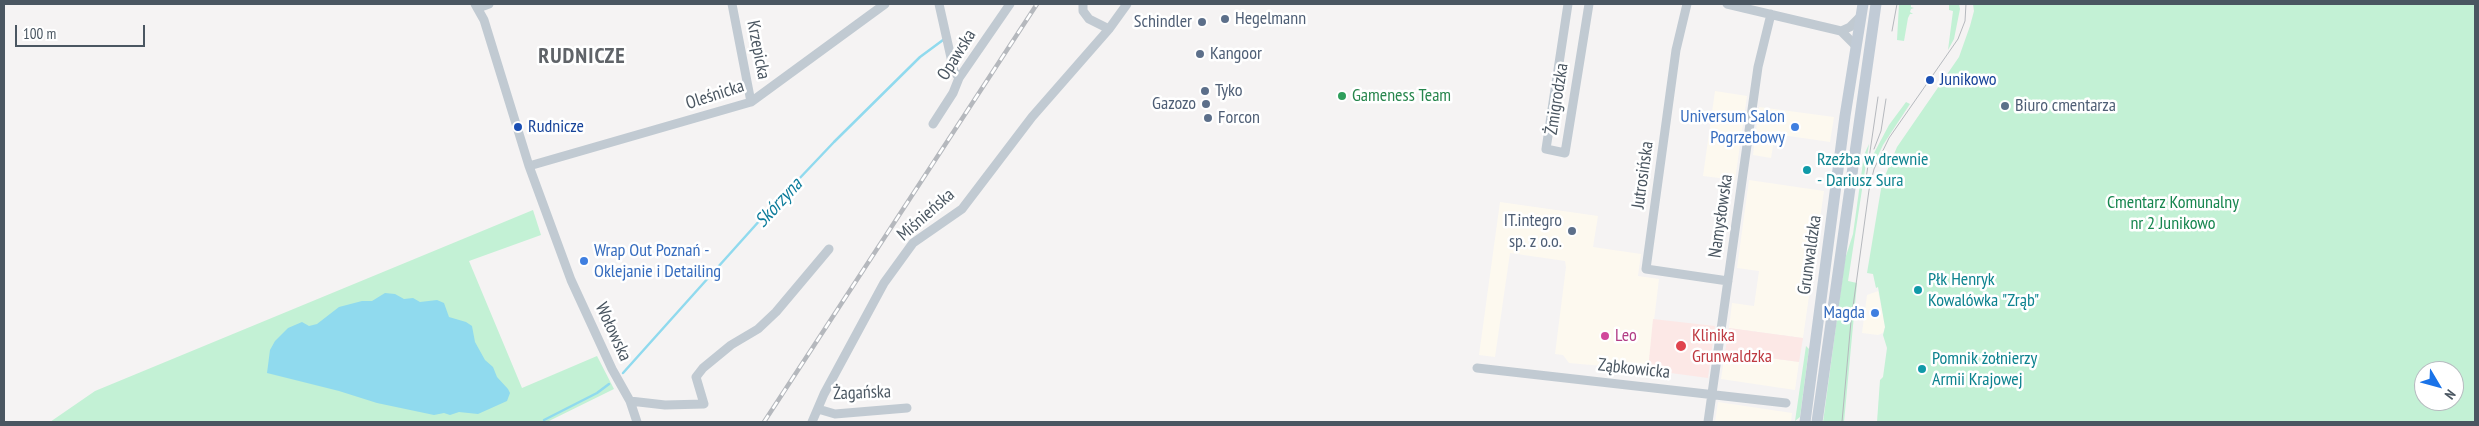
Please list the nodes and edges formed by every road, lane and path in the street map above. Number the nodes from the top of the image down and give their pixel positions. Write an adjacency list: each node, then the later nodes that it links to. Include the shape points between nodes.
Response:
1 (489, 4): 14 (street)
2 (732, 4): 21 (street, Krzepicka)
3 (885, 4): 21 (street, Oleśnicka)
4 (939, 4): 20 (street, via 954,71)
5 (1010, 4): 20 (street, Opawska)
6 (1084, 4): 17 (street, via 1083,10 1089,19)
7 (1127, 4): 17 (street, Miśnieńska)
8 (1568, 4): 9 (street, Żmigrodzka, via 1546,149 1565,153)
9 (1589, 4)
10 (1687, 4): 25 (street, Jutrosińska, via 1676,50 1646,269)
11 (1727, 4): 15 (street)
12 (1863, 4): 16 (street, Grunwaldzka)
13 (1876, 4): 36 (street, Grunwaldzka)
14 (477, 6): 23 (street, Wołowska)
15 (1771, 14): 18 (street); 25 (street, Namysłowska, via 1758,67)
16 (1860, 17): 18 (street); 19 (street, Grunwaldzka)
17 (1109, 29): 31 (street, Miśnieńska, via 1032,117 962,209 913,243 884,283)
18 (1841, 31): 19 (street)
19 (1856, 46): 35 (street, Grunwaldzka)
20 (959, 78): 22 (street, Opawska)
21 (752, 102): 23 (street, Oleśnicka)
22 (933, 124)
23 (530, 166): 28 (street, Wołowska, via 571,280)
24 (829, 249): 28 (street, via 770,318 703,368 696,377 704,404 666,405)
25 (1728, 281): 27 (street, Namysłowska)
26 (1477, 368): 27 (street, Ząbkowicka)
27 (1712, 393): 29 (street, Ząbkowicka); 34 (street, Namysłowska)
28 (630, 401): 32 (street, Wołowska)
29 (1786, 403)
30 (907, 408): 31 (street, Żagańska, via 835,414)
31 (818, 409): 33 (street, Miśnieńska)
32 (637, 422)
33 (812, 422)
34 (1708, 422)
35 (1805, 422)
36 (1817, 422)

